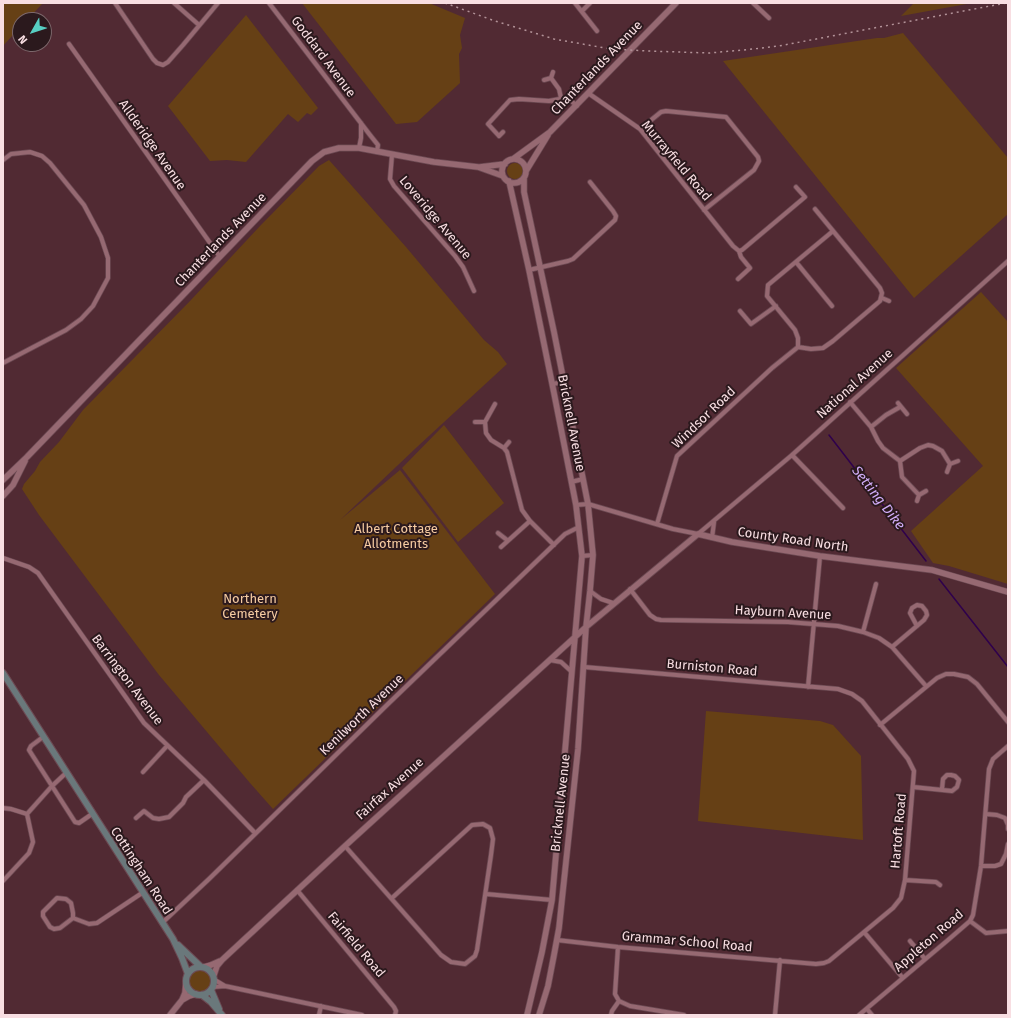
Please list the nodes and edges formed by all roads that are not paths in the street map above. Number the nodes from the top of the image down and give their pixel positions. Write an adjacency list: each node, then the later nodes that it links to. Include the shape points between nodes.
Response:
1 (115, 3): 11 (street, via 157,63 168,62)
2 (174, 3): 11 (street)
3 (218, 3): 11 (street)
4 (269, 3): 20 (street, Goddard Avenue)
5 (575, 3): 9 (street)
6 (590, 3): 9 (street)
7 (676, 3): 17 (street, Chanterlands Avenue)
8 (753, 3): 10 (street)
9 (582, 11): 12 (street)
10 (769, 18)
11 (199, 25)
12 (597, 31)
13 (68, 44): 41 (street, Allderidge Avenue)
14 (554, 72): 15 (street)
15 (551, 78): 16 (street); 18 (street, via 559,89)
16 (544, 80)
17 (588, 93): 19 (street, Chanterlands Avenue); 21 (street, Murrayfield Road)
18 (561, 98): 19 (street, via 569,99); 22 (street, via 549,101 510,100 488,124 499,136)
19 (577, 106): 23 (street, Chanterlands Avenue)
20 (361, 123): 24 (street); 25 (street, Goddard Avenue, via 378,145)
21 (640, 129): 38 (street, Murrayfield Road); 38 (street, via 666,111 726,117 758,157 759,161 754,170)
22 (503, 132)
23 (550, 132): 28 (street, Chanterlands Avenue); 31 (street, Chanterlands Avenue)
24 (359, 148): 25 (street, Chanterlands Avenue); 41 (street, Chanterlands Avenue, via 338,148 324,152 312,160)
25 (378, 152): 26 (street, Chanterlands Avenue)
26 (392, 155): 30 (street, Chanterlands Avenue); 47 (street, Loveridge Avenue, via 390,179 394,186 464,267)
27 (3, 160): 54 (street, via 11,154 30,152 42,156 50,163 84,206 101,237 108,258 108,278 93,306 81,319 66,330)
28 (513, 160): 29 (street); 31 (street, via 518,160)
29 (505, 164): 30 (street, Chanterlands Avenue); 32 (street)
30 (478, 167): 32 (street, Chanterlands Avenue)
31 (526, 170): 33 (street)
32 (503, 176): 34 (street)
33 (524, 178): 34 (street, via 514,183); 44 (street, Bricknell Avenue, via 524,192)
34 (508, 181): 45 (street, Bricknell Avenue)
35 (590, 182): 44 (street, via 613,211 615,220 573,259)
36 (796, 187): 40 (street, via 805,197)
37 (815, 209): 39 (street)
38 (704, 210): 40 (street, Murrayfield Road)
39 (833, 231): 43 (street); 48 (street, via 880,288)
40 (739, 251): 46 (street, Murrayfield Road, via 750,268)
41 (220, 257): 66 (street, Chanterlands Avenue)
42 (1008, 261): 57 (street, National Avenue)
43 (796, 262): 50 (street, via 768,285 767,296); 51 (street)
44 (541, 267): 45 (street); 55 (street, Bricknell Avenue)
45 (529, 270): 56 (street, Bricknell Avenue)
46 (738, 279)
47 (474, 291)
48 (882, 298): 49 (street); 53 (street, via 823,348)
49 (888, 301)
50 (776, 306): 52 (street, via 751,324); 53 (street, via 796,330)
51 (832, 306)
52 (740, 311)
53 (798, 347): 83 (street, Windsor Road, via 677,456)
54 (3, 363)
55 (564, 382): 56 (street); 71 (street, Bricknell Avenue)
56 (552, 384): 73 (street, Bricknell Avenue)
57 (850, 402): 62 (street); 65 (street, National Avenue)
58 (495, 404): 61 (street)
59 (907, 414): 62 (street, via 899,405)
60 (475, 422): 61 (street)
61 (485, 422): 64 (street, via 486,433 491,440)
62 (871, 427): 67 (street, via 883,448)
63 (509, 442): 64 (street)
64 (504, 448): 81 (street, via 522,510)
65 (792, 455): 80 (street); 82 (street, National Avenue)
66 (27, 457): 72 (street, Chanterlands Avenue); 76 (street, Chanterlands Avenue, via 13,485)
67 (900, 461): 69 (street, via 920,448 933,446 942,451); 75 (street, via 902,477)
68 (958, 461): 69 (street)
69 (950, 464): 70 (street)
70 (948, 472)
71 (583, 479): 73 (street); 78 (street, Bricknell Avenue)
72 (3, 480)
73 (571, 482): 79 (street, Bricknell Avenue)
74 (926, 491): 75 (street)
75 (919, 495): 77 (street)
76 (3, 496)
77 (917, 501)
78 (588, 504): 79 (street, County Road North); 83 (street, County Road North); 91 (street, Bricknell Avenue)
79 (576, 505): 84 (street, Bricknell Avenue)
80 (843, 508)
81 (530, 521): 88 (street); 89 (street)
82 (714, 521): 86 (street, National Avenue); 87 (street)
83 (657, 524): 86 (street, County Road North)
84 (579, 527): 89 (street, Kenilworth Avenue, via 565,534); 92 (street, Bricknell Avenue)
85 (498, 533): 88 (street)
86 (698, 534): 87 (street, County Road North); 96 (street, National Avenue)
87 (712, 538): 93 (street, County Road North)
88 (508, 540): 90 (street)
89 (554, 545): 130 (street, Kenilworth Avenue)
90 (501, 547)
91 (593, 555): 92 (street); 97 (street, Bricknell Avenue)
92 (582, 556): 104 (street, Bricknell Avenue)
93 (820, 556): 98 (street, County Road North, via 932,570); 100 (street)
94 (3, 558): 116 (street, Barrington Avenue, via 38,573 137,714)
95 (876, 584): 103 (street)
96 (630, 589): 99 (street, National Avenue); 100 (street, Hayburn Avenue, via 650,615 661,620 744,620)
97 (590, 591): 99 (street, via 601,599); 102 (street, Bricknell Avenue)
98 (1008, 592)
99 (613, 603): 102 (street, National Avenue)
100 (813, 624): 103 (street, Hayburn Avenue); 111 (street)
101 (917, 626): 101 (street, via 927,616 922,606 917,605 910,613); 105 (street)
102 (586, 627): 104 (street, National Avenue); 107 (street, Bricknell Avenue)
103 (863, 632): 105 (street, Hayburn Avenue, via 879,638)
104 (575, 637): 106 (street, Fairfax Avenue); 109 (street, Bricknell Avenue)
105 (892, 647): 110 (street, Hayburn Avenue)
106 (550, 660): 109 (street, via 561,662); 132 (street, Fairfax Avenue)
107 (584, 667): 111 (street, Burniston Road); 134 (street, Bricknell Avenue)
108 (3, 673): 115 (main road, Cottingham Road)
109 (572, 673): 133 (street, Bricknell Avenue)
110 (926, 686): 113 (street, via 946,674 968,677 979,686); 114 (street)
111 (808, 687): 112 (street, Burniston Road)
112 (838, 689): 114 (street, Hartoft Road, via 852,694 862,702)
113 (1008, 722)
114 (880, 725): 122 (street, Hartoft Road, via 908,759 914,771)
115 (44, 737): 119 (main road, Cottingham Road); 121 (street, via 28,750)
116 (167, 746): 118 (street); 120 (street, Barrington Avenue)
117 (1008, 746): 127 (street, Appleton Road, via 993,759 989,770)
118 (143, 772)
119 (66, 773): 121 (street); 126 (main road, Cottingham Road)
120 (204, 780): 128 (street, via 169,817 159,820 144,811); 130 (street, Barrington Avenue)
121 (52, 786): 125 (street); 126 (street, via 75,822 79,823)
122 (913, 786): 123 (street); 136 (street, Hartoft Road)
123 (942, 789): 123 (street, via 952,791 957,787 959,780 951,774 947,775 943,779)
124 (3, 808): 125 (street)
125 (27, 814): 137 (street, via 33,842 29,853)
126 (92, 814): 140 (main road, Cottingham Road)
127 (986, 814): 129 (street, via 1004,818); 135 (street, Appleton Road)
128 (136, 818)
129 (1008, 829)
130 (256, 833): 146 (street, Kenilworth Avenue)
131 (1008, 844): 135 (street, via 1001,864)
132 (345, 846): 139 (street, Fairfax Avenue); 142 (street)
133 (556, 848): 134 (street); 143 (street, Bricknell Avenue)
134 (567, 849): 150 (street, Bricknell Avenue)
135 (981, 866): 145 (street, Appleton Road, via 974,915)
136 (905, 880): 138 (street, via 936,882); 148 (street, Hartoft Road, via 901,898)
137 (3, 881)
138 (940, 885)
139 (297, 890): 154 (street, Fairfax Avenue); 173 (street, Fairfield Road, via 394,1006)
140 (142, 893): 144 (street, via 97,923 89,924); 146 (main road, Cottingham Road)
141 (486, 894): 142 (street, via 477,950 475,956 465,964 451,962 441,955); 142 (street, via 493,839 490,828 483,824 475,824); 143 (street)
142 (392, 898)
143 (552, 900): 174 (street, Bricknell Avenue)
144 (73, 918): 144 (street, via 60,928 54,929 50,927 43,912 57,898 62,898 71,903)
145 (970, 921): 147 (street, via 986,933); 153 (street, Appleton Road)
146 (162, 922): 149 (main road, Cottingham Road)
147 (1008, 931)
148 (864, 932): 156 (street, Hartoft Road, via 828,961); 160 (street)
149 (173, 939): 157 (main road, Cottingham Road); 158 (main road, Cottingham Road)
150 (557, 940): 152 (street, Grammar School Road); 175 (street, Bricknell Avenue)
151 (910, 941): 153 (street)
152 (618, 947): 155 (street, Grammar School Road); 166 (street, via 615,994)
153 (925, 959): 160 (street, Appleton Road)
154 (222, 960): 157 (street, Fairfax Avenue, via 211,966); 159 (street, Fairfax Avenue, via 217,966)
155 (780, 960): 156 (street, Grammar School Road); 178 (street)
156 (816, 964)
157 (202, 967): 158 (main road, via 193,969); 159 (main road, via 210,970)
158 (188, 974): 161 (main road)
159 (214, 978): 162 (street); 163 (main road)
160 (902, 978): 168 (street, Appleton Road)
161 (186, 982): 164 (main road, via 189,990); 165 (street)
162 (225, 986): 163 (street); 167 (street)
163 (212, 988): 164 (main road, via 207,994); 170 (main road)
164 (199, 995): 165 (street); 170 (main road, via 211,1002)
165 (182, 1000): 169 (street)
166 (619, 1001): 176 (street); 177 (street, via 630,1006)
167 (321, 1006): 171 (street); 172 (street)
168 (867, 1009): 179 (street, Appleton Road); 180 (street)
169 (170, 1015)
170 (222, 1015)
171 (319, 1015)
172 (362, 1015)
173 (395, 1015)
174 (527, 1015)
175 (539, 1015)
176 (611, 1015)
177 (684, 1015)
178 (774, 1015)
179 (860, 1015)
180 (872, 1015)

